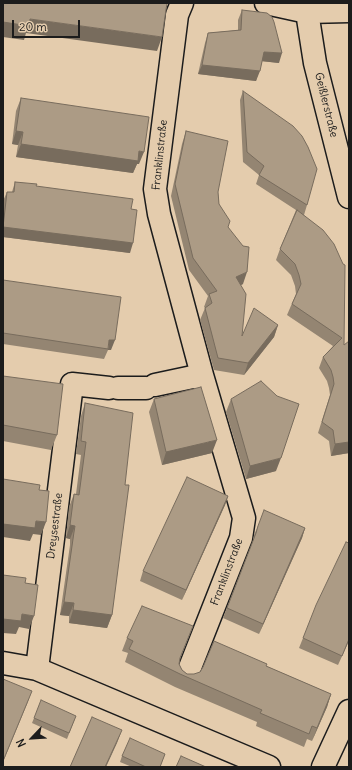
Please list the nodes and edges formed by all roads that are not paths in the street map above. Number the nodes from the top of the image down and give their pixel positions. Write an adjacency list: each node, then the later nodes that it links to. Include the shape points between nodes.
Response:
1 (182, 3): 6 (street, Franklinstraße, via 177,15 155,189 159,214)
2 (266, 3): 4 (street)
3 (349, 11): 4 (street)
4 (307, 12): 5 (street, Geißlerstraße, via 315,63)
5 (349, 197)
6 (202, 375): 8 (street, Dreysestraße, via 151,386 113,388 72,384); 9 (street, Franklinstraße, via 244,518 241,538)
7 (3, 663): 8 (street)
8 (37, 669): 11 (street)
9 (187, 675)
10 (349, 711): 12 (street)
11 (269, 767)
12 (323, 767)

